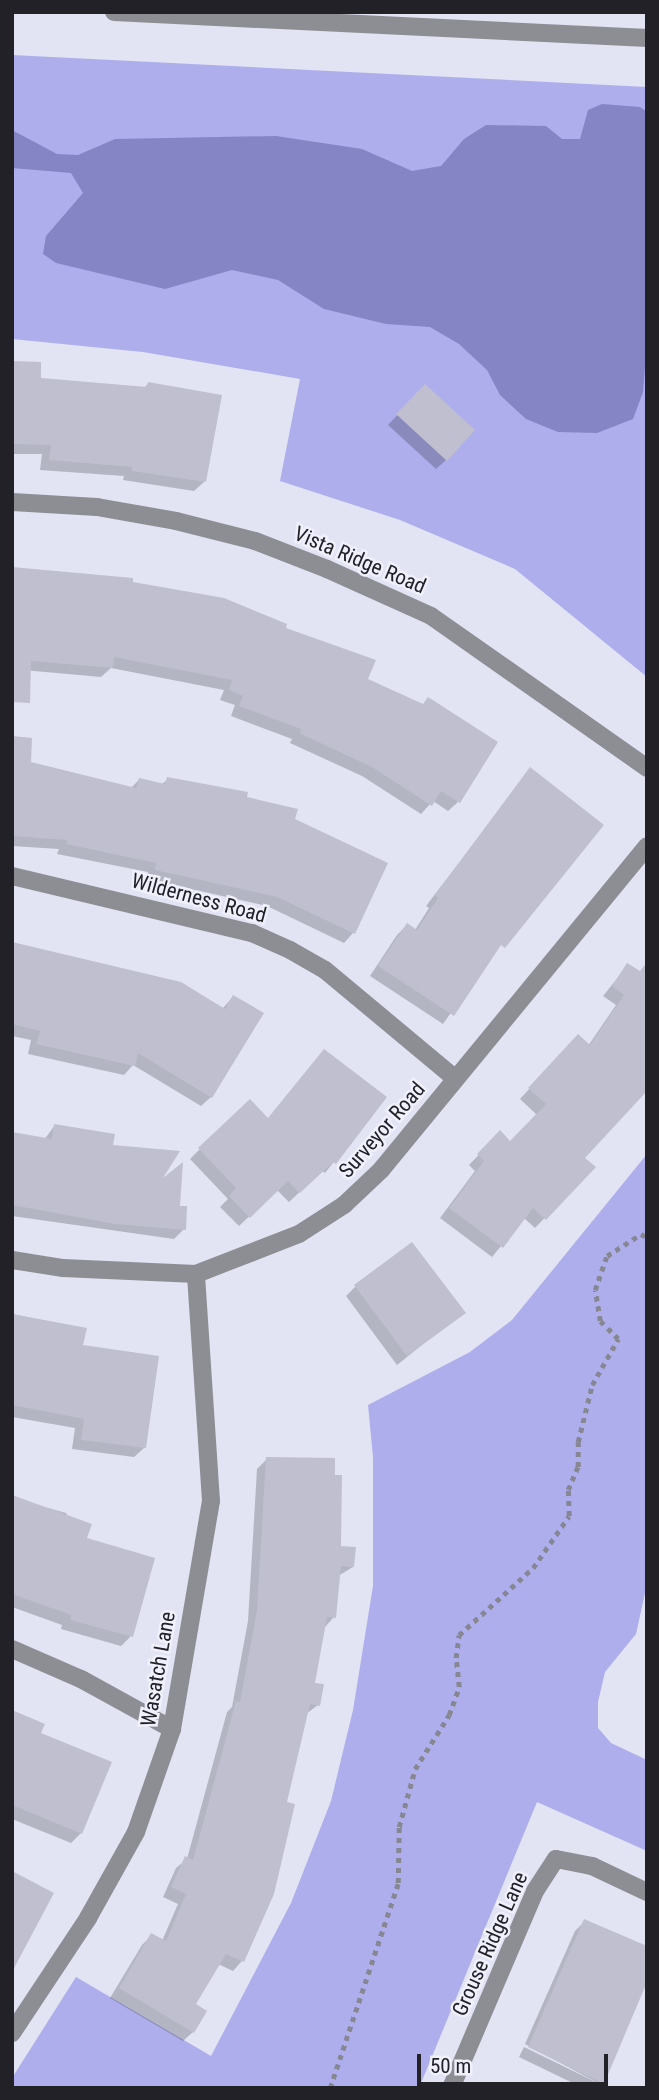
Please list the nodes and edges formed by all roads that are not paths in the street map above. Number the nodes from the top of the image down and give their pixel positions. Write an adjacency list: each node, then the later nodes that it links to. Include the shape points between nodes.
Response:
1 (114, 12): 2 (street)
2 (468, 21): 3 (street)
3 (647, 38)
4 (12, 502): 5 (street, Vista Ridge Road, via 97,507 176,521 255,541 327,569 431,616)
5 (647, 768)
6 (647, 846): 8 (street, Surveyor Road)
7 (12, 876): 8 (street, Wilderness Road, via 252,933 290,950 325,970)
8 (456, 1079): 10 (street, Surveyor Road, via 381,1170 344,1205 299,1234)
9 (12, 1260): 10 (street, Surveyor Road, via 62,1268)
10 (196, 1274): 12 (street, Wasatch Lane, via 211,1501)
11 (12, 1648): 12 (street, via 82,1679)
12 (173, 1729): 14 (street, Wasatch Lane, via 136,1832 88,1918)
13 (647, 1892): 15 (street, Grouse Ridge Lane, via 592,1866 556,1859 535,1891)
14 (12, 2033)
15 (451, 2088)

